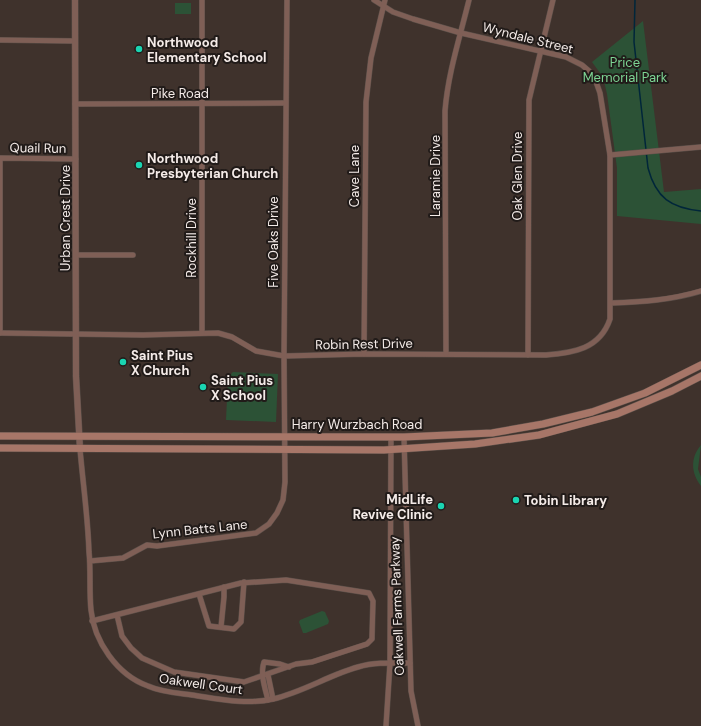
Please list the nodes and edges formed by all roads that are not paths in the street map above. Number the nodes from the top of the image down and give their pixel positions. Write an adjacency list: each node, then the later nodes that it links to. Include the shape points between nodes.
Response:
1 (75, 0): 11 (street, Urban Crest Drive)
2 (202, 0): 15 (street, Rockhill Drive)
3 (287, 0): 13 (street, Five Oaks Drive)
4 (374, 0): 8 (street, Wyndale Street)
5 (385, 0): 8 (street, Cave Lane)
6 (469, 0): 9 (street, Laramie Drive)
7 (553, 0): 12 (street, Oak Glen Drive)
8 (384, 6): 9 (street, Wyndale Street, via 393,12); 27 (street, Cave Lane, via 371,58 366,102)
9 (461, 33): 12 (street, Wyndale Street); 28 (street, Laramie Drive, via 451,67 445,111)
10 (0, 40): 11 (street)
11 (75, 41): 14 (street, Urban Crest Drive)
12 (541, 51): 17 (street, Wyndale Street, via 574,60 595,79 601,99); 29 (street, Oak Glen Drive, via 529,100)
13 (285, 103): 15 (street, Pike Road); 30 (street, Five Oaks Drive)
14 (75, 104): 15 (street, Pike Road); 19 (street, Urban Crest Drive)
15 (202, 104): 25 (street, Rockhill Drive)
16 (701, 147): 17 (street)
17 (610, 155): 23 (street, Wyndale Street)
18 (0, 158): 19 (street, Quail Run); 26 (street)
19 (76, 159): 20 (street, Urban Crest Drive)
20 (76, 255): 21 (street); 24 (street, Urban Crest Drive)
21 (133, 255)
22 (701, 291): 23 (street, via 666,299)
23 (611, 303): 29 (street, Robin Rest Drive, via 608,325 592,344 557,354)
24 (76, 333): 25 (street, Robin Rest Drive); 26 (street, Robin Rest Drive); 41 (street, Urban Crest Drive)
25 (202, 333): 30 (street, Robin Rest Drive, via 225,334 256,351)
26 (0, 334)
27 (364, 354): 28 (street, Robin Rest Drive); 30 (street, Robin Rest Drive)
28 (446, 354): 29 (street, Robin Rest Drive)
29 (528, 355)
30 (284, 356): 40 (street, Five Oaks Drive)
31 (701, 365): 33 (main road, Harry Wurzbach Road)
32 (701, 376): 34 (main road, Harry Wurzbach Road)
33 (668, 383): 34 (street); 35 (main road, Harry Wurzbach Road)
34 (672, 391): 36 (main road, Harry Wurzbach Road, via 617,414)
35 (570, 418): 36 (street); 37 (main road, Harry Wurzbach Road)
36 (572, 426): 44 (main road, Harry Wurzbach Road, via 539,435)
37 (492, 433): 38 (main road, Harry Wurzbach Road); 44 (street)
38 (474, 435): 43 (main road, Harry Wurzbach Road); 45 (street)
39 (0, 436): 41 (main road, Harry Wurzbach Road)
40 (286, 436): 41 (main road, Harry Wurzbach Road); 42 (main road, Harry Wurzbach Road); 50 (street, Lynn Batts Lane)
41 (80, 437): 48 (street, Urban Crest Drive)
42 (391, 437): 43 (main road, Harry Wurzbach Road); 51 (street, Oakwell Farms Parkway)
43 (404, 437): 49 (street, Oakwell Farms Parkway)
44 (494, 442): 45 (main road, Harry Wurzbach Road)
45 (475, 444): 49 (main road, Harry Wurzbach Road)
46 (0, 448): 47 (main road, Harry Wurzbach Road)
47 (8, 448): 48 (main road, Harry Wurzbach Road); 52 (street)
48 (80, 449): 50 (main road, Harry Wurzbach Road); 53 (street, Oakwell Court)
49 (404, 449): 51 (main road, Harry Wurzbach Road); 61 (street, Oakwell Farms Parkway)
50 (285, 450): 51 (main road, Harry Wurzbach Road); 53 (street, Lynn Batts Lane, via 284,500 261,531 241,536 147,546 123,558)
51 (391, 450): 60 (street, Oakwell Farms Parkway)
52 (0, 452)
53 (90, 561): 58 (street, Oakwell Court)
54 (244, 582): 55 (street); 59 (street, via 241,622 234,629); 62 (street, via 286,580 369,593 373,601 372,639 367,644)
55 (224, 587): 56 (street); 59 (street)
56 (200, 594): 57 (street); 59 (street, via 209,626)
57 (117, 615): 58 (street); 63 (street, via 122,636 131,648 142,658 174,672 244,682)
58 (92, 621): 64 (street, Oakwell Court, via 112,659 122,670 146,686 175,693 235,701)
59 (221, 627)
60 (390, 663): 61 (street, Oakwell Court); 64 (street, Oakwell Court, via 359,666); 65 (street, Oakwell Farms Parkway)
61 (410, 663): 66 (street, Oakwell Farms Parkway, via 411,691)
62 (289, 667): 63 (street); 63 (street, via 264,662 262,667)
63 (265, 675): 64 (street)
64 (271, 699)
65 (386, 726)
66 (418, 726)

